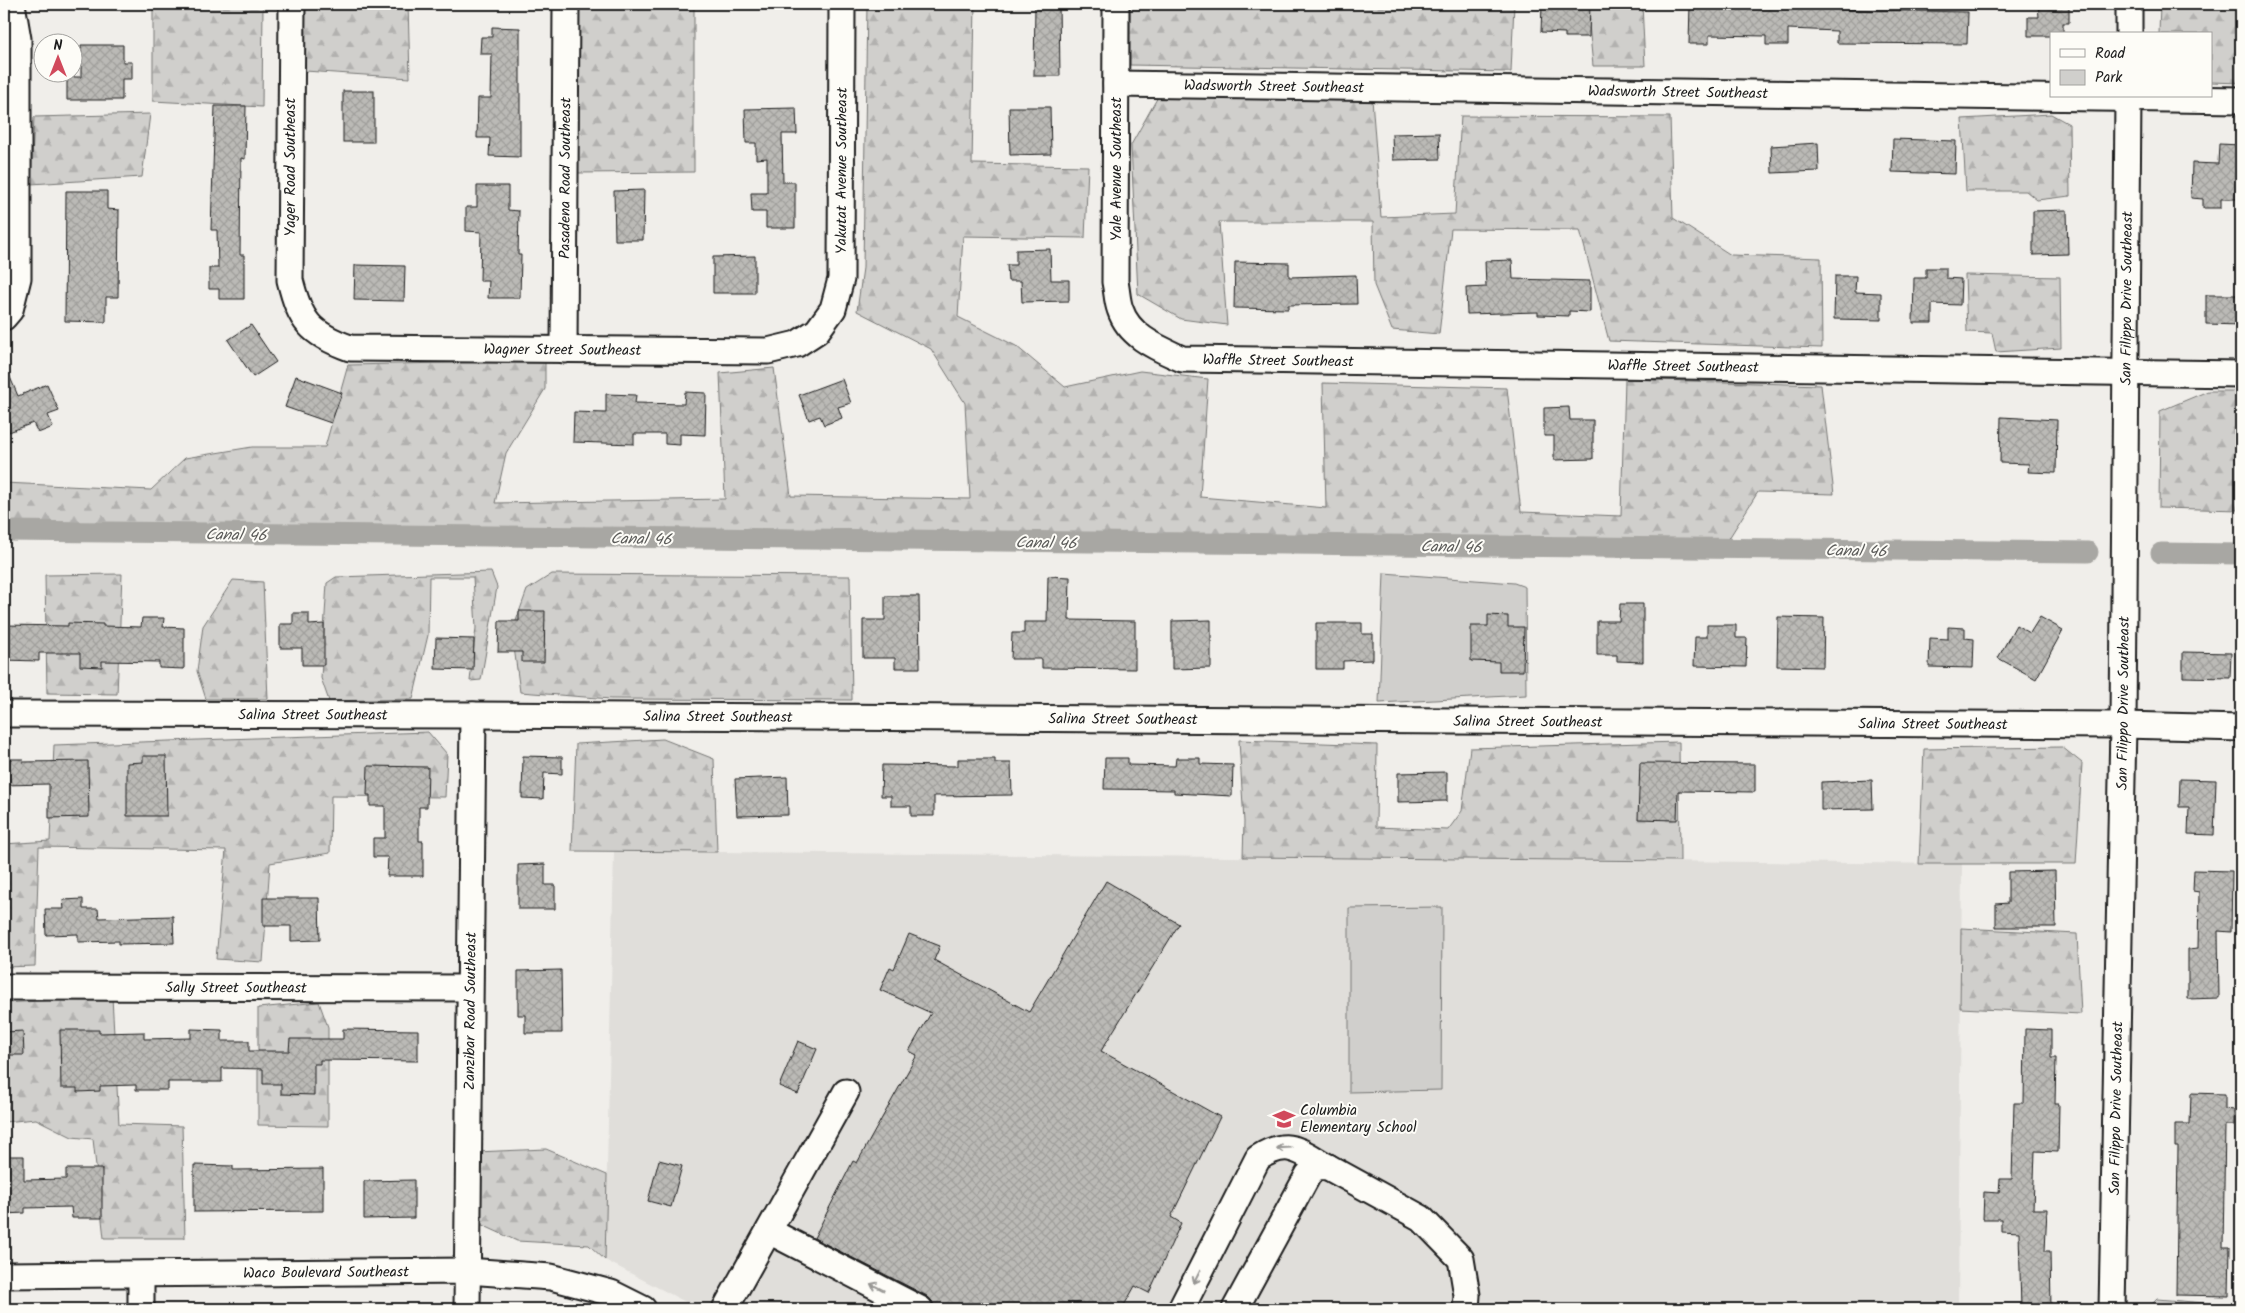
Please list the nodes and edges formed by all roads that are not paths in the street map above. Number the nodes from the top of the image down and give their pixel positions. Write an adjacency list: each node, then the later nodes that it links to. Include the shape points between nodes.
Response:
1 (12, 4): 13 (street, via 18,39 18,278 10,310)
2 (292, 4): 14 (street, Yager Road Southeast, via 290,280 296,306)
3 (566, 4): 17 (street, Pasadena Road Southeast)
4 (842, 4): 16 (street, Yakutat Avenue Southeast, via 841,279 833,309)
5 (1116, 4): 8 (street, Yale Avenue Southeast)
6 (2129, 4): 7 (street)
7 (2129, 32)
8 (1116, 84): 9 (street, Wadsworth Street Southeast); 15 (street, Yale Avenue Southeast, via 1115,282 1120,310)
9 (2050, 96)
10 (2128, 98): 18 (street, San Filippo Drive Southeast)
11 (2166, 98): 12 (street, Wadsworth Street Southeast)
12 (2241, 100)
13 (4, 317)
14 (309, 326): 17 (street, Wagner Street Southeast, via 327,340 350,348)
15 (1132, 330): 18 (street, Waffle Street Southeast, via 1153,346 1182,359)
16 (817, 331): 17 (street, Wagner Street Southeast, via 798,344 768,351)
17 (564, 350)
18 (2126, 372): 19 (street, Waffle Street Southeast); 22 (street, San Filippo Drive Southeast)
19 (2241, 374)
20 (4, 714): 21 (street, Salina Street Southeast)
21 (472, 715): 22 (street, Salina Street Southeast); 25 (street, Zanzibar Road Southeast)
22 (2124, 725): 23 (street, Salina Street Southeast); 40 (street, San Filippo Drive Southeast)
23 (2241, 728)
24 (4, 987): 25 (street, Sally Street Southeast)
25 (469, 988): 29 (street, Zanzibar Road Southeast)
26 (846, 1092): 28 (street)
27 (1328, 1167): 37 (street, one-way to 37, via 1290,1147 1272,1149 1258,1158); 38 (street, via 1316,1166 1308,1175); 39 (street, via 1421,1218 1461,1259)
28 (768, 1231): 35 (street); 36 (street, one-way to 28)
29 (468, 1271): 31 (street, Waco Boulevard Southeast); 33 (street, Zanzibar Road Southeast); 34 (street, Waco Boulevard Southeast, via 551,1277 611,1293)
30 (4, 1275): 31 (street, Waco Boulevard Southeast)
31 (141, 1275): 32 (street)
32 (141, 1309)
33 (467, 1309)
34 (643, 1309)
35 (726, 1309)
36 (920, 1309)
37 (1181, 1309)
38 (1235, 1309)
39 (1466, 1309)
40 (2112, 1309)

